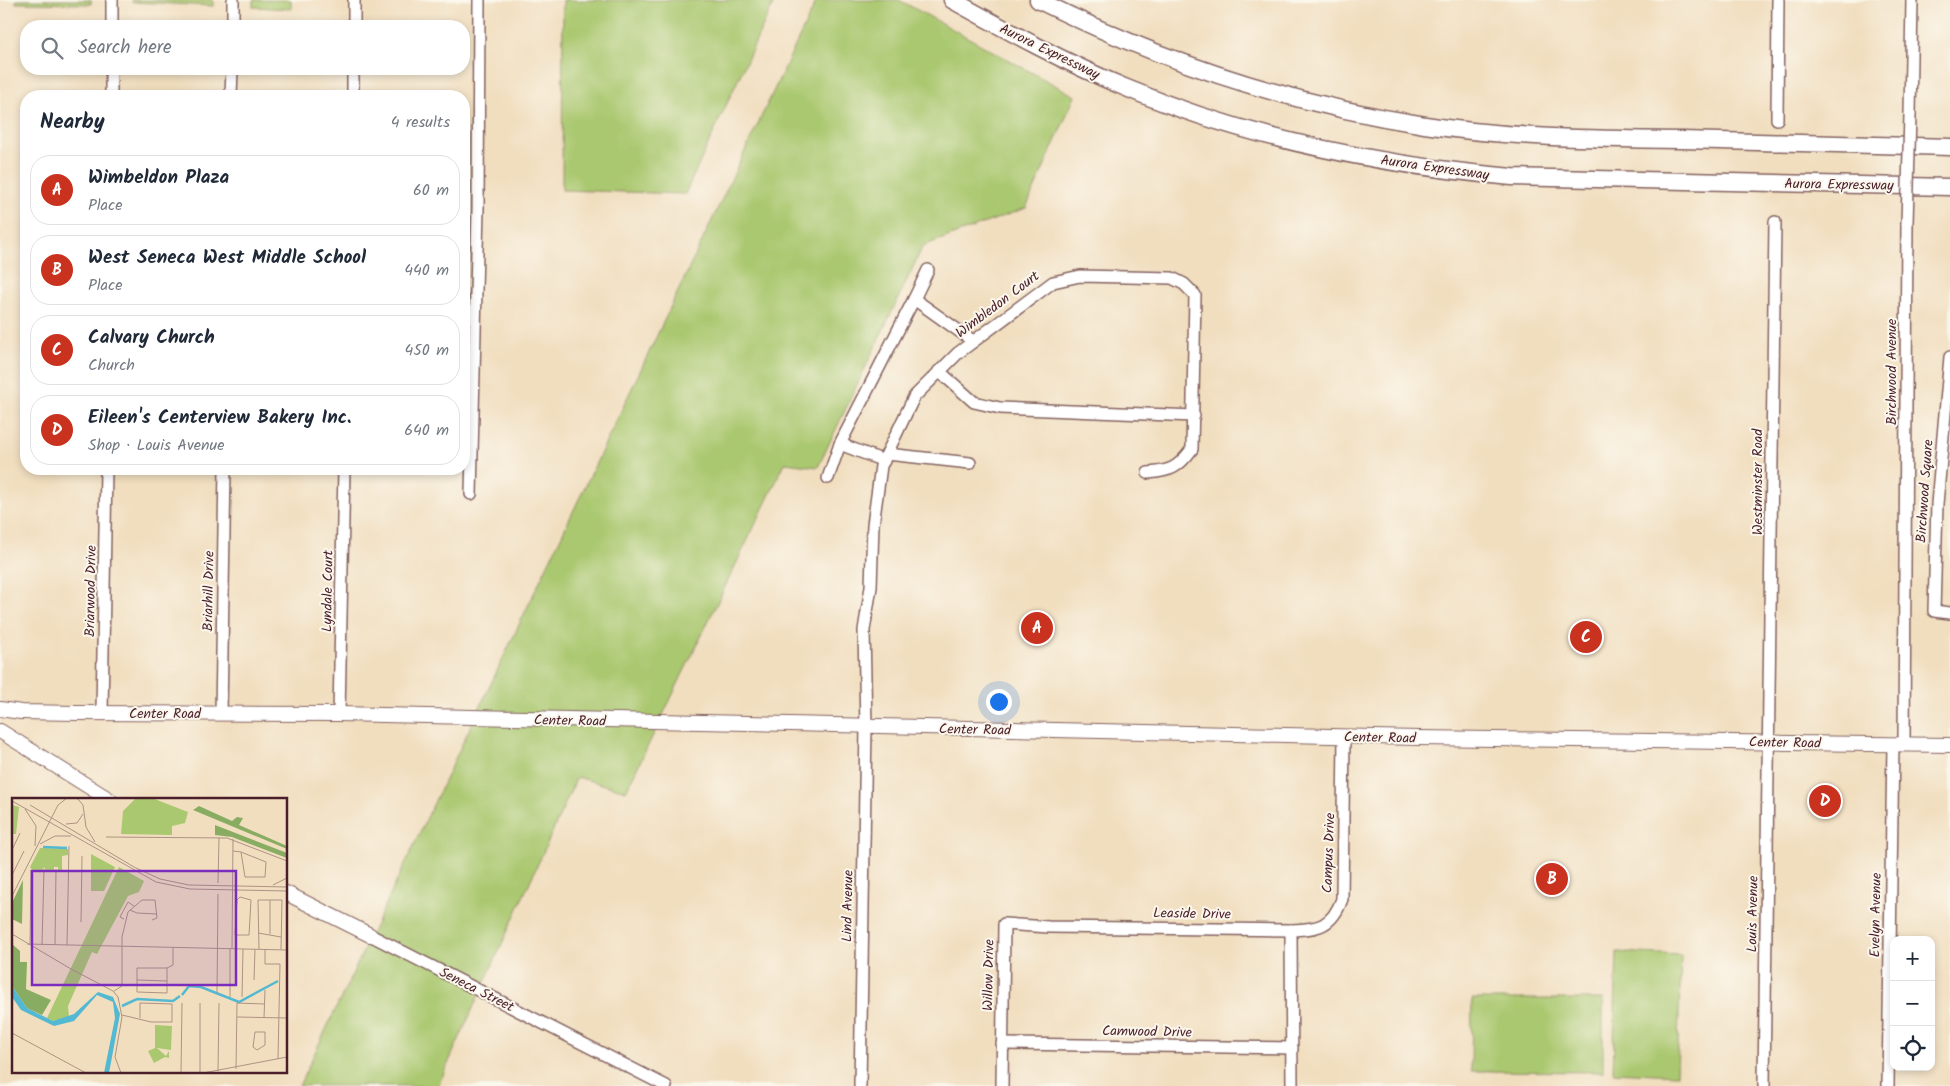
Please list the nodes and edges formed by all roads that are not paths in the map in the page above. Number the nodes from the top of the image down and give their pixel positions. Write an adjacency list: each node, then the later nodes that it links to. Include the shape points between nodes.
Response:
1 (112, 0): 9 (street)
2 (233, 0): 10 (street)
3 (354, 0): 11 (street)
4 (479, 0): 24 (street)
5 (952, 0): 20 (highway, Aurora Expressway, via 1032,44 1125,87 1238,127 1322,150 1512,177)
6 (1038, 0): 19 (highway, via 1095,29 1225,78 1301,100 1426,125 1569,137)
7 (1778, 0): 18 (street)
8 (1912, 0): 48 (street, Birchwood Avenue, bridge)
9 (112, 20)
10 (232, 20)
11 (354, 20)
12 (112, 75): 15 (street)
13 (232, 75): 16 (street)
14 (353, 75): 17 (street)
15 (111, 90)
16 (232, 90)
17 (353, 90)
18 (1777, 119)
19 (1950, 146)
20 (1950, 186)
21 (1775, 222): 47 (street, Westminster Road)
22 (928, 270): 23 (street)
23 (914, 299): 25 (street); 30 (street)
24 (470, 340)
25 (973, 341): 27 (street, Wimbledon Court); 28 (street, Wimbledon Court, via 1052,282 1080,276 1172,278 1195,295)
26 (1950, 357): 39 (street, Birchwood Square, via 1937,504 1934,611)
27 (939, 372): 28 (street, via 974,402 1000,408); 31 (street, Wimbledon Court, via 914,397)
28 (1194, 416): 33 (street, Wimbledon Court, via 1192,449 1183,462 1170,471)
29 (470, 436): 38 (street)
30 (840, 444): 31 (street); 37 (street)
31 (885, 458): 32 (street); 44 (street, Wimbledon Court, via 873,526 871,587 864,630)
32 (970, 464)
33 (1148, 473)
34 (106, 475): 41 (street, Briarwood Drive)
35 (225, 475): 42 (street, Briarhill Drive)
36 (344, 475): 43 (street, Lyndale Court)
37 (828, 478)
38 (471, 494)
39 (1950, 614)
40 (0, 709): 41 (main road, Center Road)
41 (102, 713): 42 (main road, Center Road)
42 (221, 714): 43 (main road, Center Road)
43 (339, 714): 44 (main road, Center Road)
44 (866, 727): 46 (main road, Center Road); 58 (street, Lind Avenue)
45 (0, 731): 50 (main road)
46 (1344, 736): 47 (main road, Center Road); 53 (street, Campus Drive, via 1342,899 1334,918 1326,923 1309,930)
47 (1770, 742): 48 (main road, Center Road); 61 (street, Louis Avenue)
48 (1899, 744): 49 (main road, Center Road); 62 (street, Evelyn Avenue)
49 (1950, 745)
50 (107, 798)
51 (288, 894): 54 (main road, Seneca Street)
52 (1092, 927): 53 (street, Leaside Drive); 55 (street, Willow Drive, via 1004,924)
53 (1291, 930): 56 (street)
54 (370, 935): 57 (street, Seneca Street)
55 (1002, 1044): 56 (street, Camwood Drive); 59 (street, Willow Drive)
56 (1292, 1048): 60 (street)
57 (666, 1086)
58 (860, 1086)
59 (1002, 1086)
60 (1292, 1086)
61 (1764, 1086)
62 (1888, 1086)

